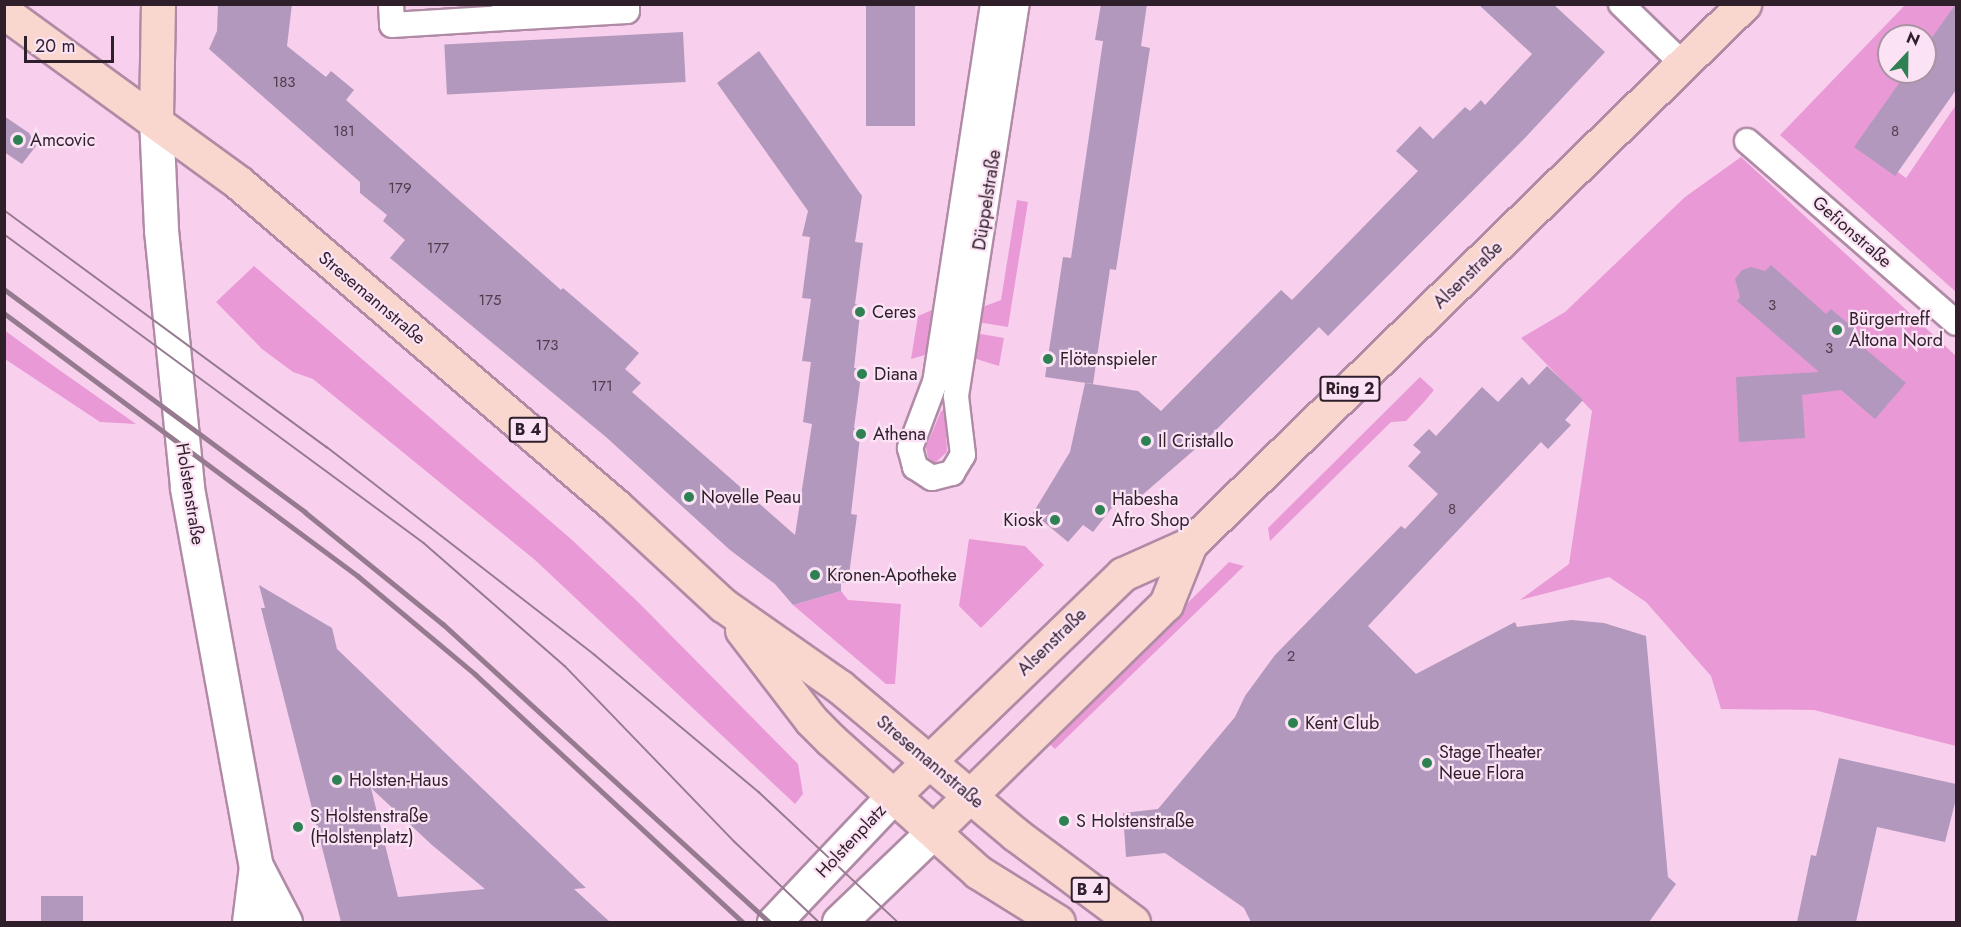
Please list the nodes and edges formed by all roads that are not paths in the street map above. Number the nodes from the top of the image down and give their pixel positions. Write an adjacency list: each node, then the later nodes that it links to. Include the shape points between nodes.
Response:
1 (158, 4): 11 (main road)
2 (391, 4): 8 (street, via 392,25)
3 (627, 4): 8 (street, via 627,11)
4 (993, 4): 14 (street, Düppelstraße)
5 (1017, 4): 15 (street, Düppelstraße)
6 (1621, 4): 10 (street)
7 (1744, 4): 10 (main road, Alsenstraße / Ring 2)
8 (505, 11)
9 (4, 12): 11 (main road, Stresemannstraße)
10 (1684, 65): 16 (main road, Alsenstraße / Ring 2)
11 (156, 118): 17 (main road, Stresemannstraße / B 4, via 239,183 557,454); 22 (main road, Holstenstraße, via 161,230 187,488)
12 (1747, 141): 13 (street, Gefionstraße)
13 (1956, 323)
14 (932, 392): 15 (street); 15 (street, Düppelstraße, via 910,454 915,467 932,478 952,473 963,455)
15 (956, 396)
16 (1190, 544): 18 (main road, Alsenstraße / Ring 2, via 1123,574); 20 (main road, Alsenstraße / Ring 2, via 1166,604)
17 (723, 605): 18 (main road, Stresemannstraße / B 4, via 840,687); 19 (main road, Stresemannstraße / B 4, via 811,720)
18 (929, 760): 19 (main road, Holstenplatz / Ring 2); 20 (main road, Stresemannstraße / B 4)
19 (894, 795): 21 (main road, Stresemannstraße / B 4); 25 (main road, Holstenplatz / Ring 2)
20 (970, 795): 21 (main road, Ring 2); 28 (main road, Stresemannstraße / B 4, via 1045,859)
21 (934, 831): 26 (main road, Ring 2); 27 (main road, Stresemannstraße / B 4, via 978,872)
22 (256, 866): 23 (main road, Holstenstraße); 24 (main road, Holstenstraße)
23 (249, 922)
24 (285, 922)
25 (774, 922)
26 (839, 922)
27 (1058, 922)
28 (1133, 922)

